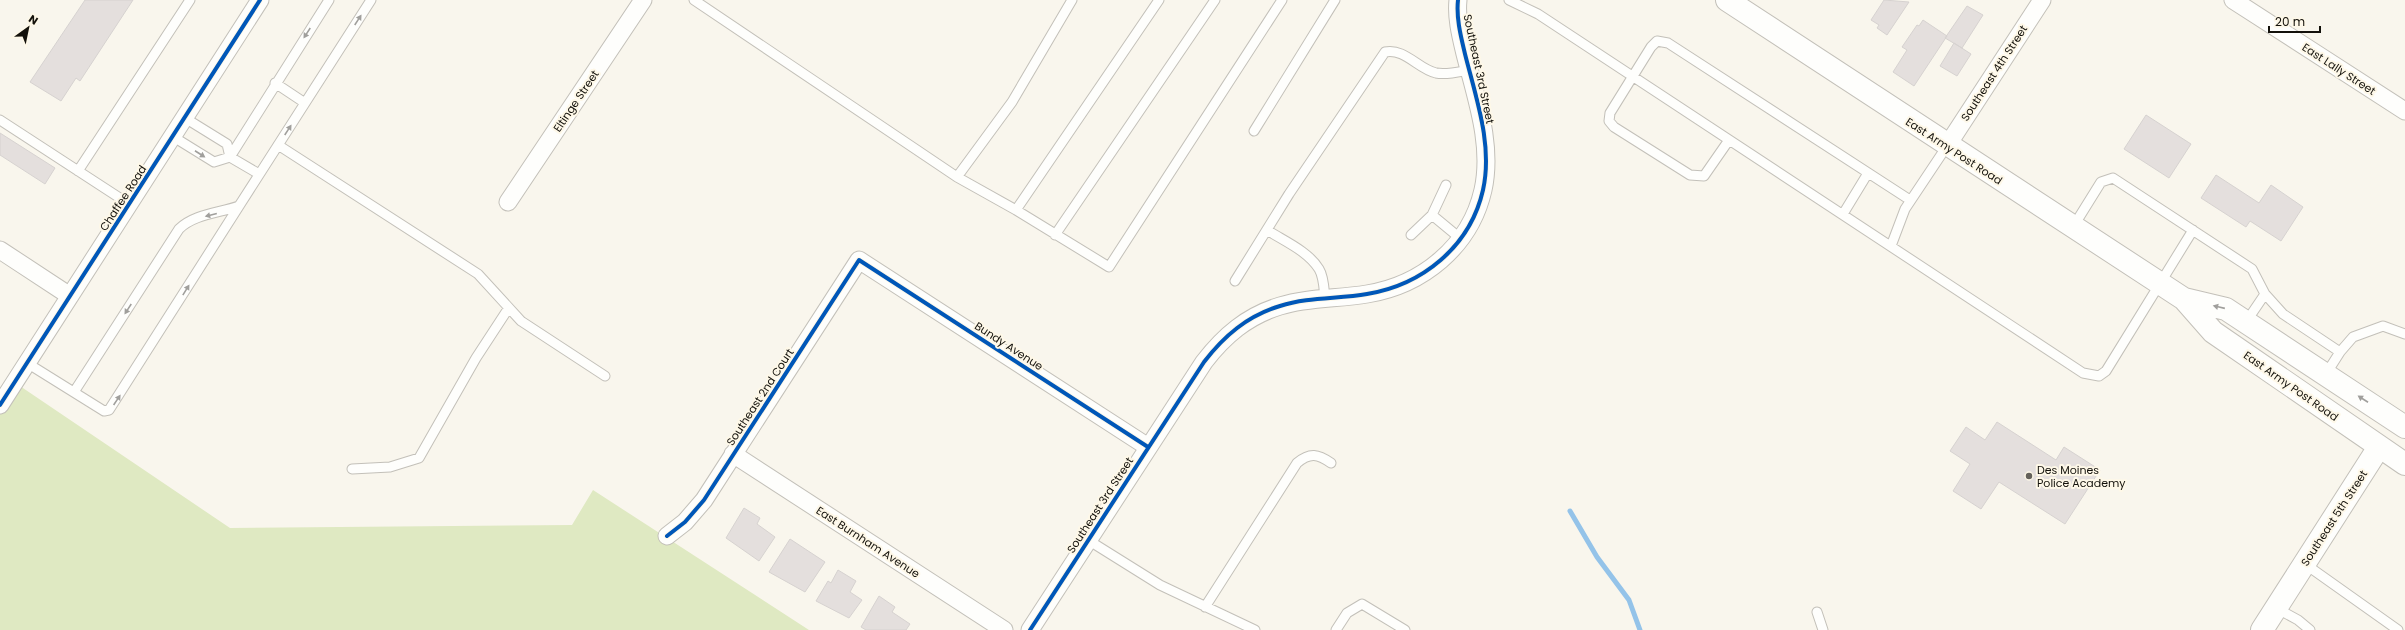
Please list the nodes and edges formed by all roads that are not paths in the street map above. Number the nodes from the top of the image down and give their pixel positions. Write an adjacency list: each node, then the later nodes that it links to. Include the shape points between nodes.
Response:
1 (190, 0): 30 (lane)
2 (260, 0): 22 (street, Chaffee Road)
3 (329, 0): 19 (lane, one-way to 19)
4 (371, 0): 20 (lane, one-way to 4)
5 (643, 0): 36 (street, Eltinge Street)
6 (694, 0): 33 (lane)
7 (1072, 0): 33 (lane, via 1012,102)
8 (1159, 0): 39 (lane)
9 (1215, 0): 45 (lane)
10 (1282, 0): 45 (lane, via 1109,266)
11 (1335, 0): 24 (lane)
12 (1458, 0): 17 (street, Southeast 3rd Street, via 1461,33)
13 (1509, 0): 18 (lane, via 1538,14)
14 (1726, 0): 28 (main road, East Army Post Road)
15 (2042, 0): 28 (street, Southeast 4th Street)
16 (2234, 0): 21 (street, East Lally Street)
17 (1469, 70): 43 (lane, via 1449,74 1434,72 1396,52 1385,52); 47 (street, Southeast 3rd Street, via 1483,131 1486,167 1483,191 1475,214)
18 (1632, 76): 26 (lane); 26 (lane, via 1610,113 1609,121 1614,127 1690,175 1698,177 1704,176); 31 (lane, via 1657,41 1668,43)
19 (275, 83): 20 (lane); 29 (lane)
20 (305, 103): 27 (lane, one-way to 20)
21 (2405, 111)
22 (185, 118): 25 (street, Chaffee Road); 29 (lane, via 227,144)
23 (0, 120): 30 (lane)
24 (1254, 131)
25 (172, 136): 29 (lane, one-way to 29, via 214,162); 37 (street, Chaffee Road)
26 (1729, 140): 40 (lane)
27 (278, 145): 32 (lane); 57 (lane, via 478,274)
28 (1946, 146): 35 (lane); 42 (main road, East Army Post Road)
29 (230, 157): 32 (lane)
30 (78, 171): 37 (lane)
31 (1868, 173): 35 (lane); 40 (lane)
32 (259, 174): 38 (lane)
33 (957, 177): 39 (lane)
34 (1446, 185): 41 (lane)
35 (1910, 200): 48 (lane)
36 (508, 202)
37 (129, 204): 54 (street, Chaffee Road)
38 (239, 206): 64 (lane, one-way to 64, via 202,216 185,224 179,230); 64 (lane, one-way to 38, via 104,411 114,404)
39 (1016, 210): 45 (lane)
40 (1843, 214): 48 (lane)
41 (1432, 215): 46 (lane); 47 (lane)
42 (2073, 227): 44 (lane, via 2101,182 2113,178); 52 (main road, East Army Post Road)
43 (1267, 230): 51 (lane); 55 (lane, via 1307,255 1319,268)
44 (2193, 230): 52 (lane); 53 (lane, via 2252,269)
45 (1055, 235)
46 (1411, 235)
47 (1460, 239): 55 (street, Southeast 3rd Street, via 1430,270 1409,282 1387,290)
48 (1891, 246): 52 (lane, via 2083,373 2093,376 2099,376 2106,371)
49 (0, 250): 54 (street)
50 (860, 260): 67 (street, Bundy Avenue); 69 (street, Southeast 2nd Court)
51 (1235, 281)
52 (2160, 284): 56 (main road, East Army Post Road)
53 (2265, 294): 58 (lane); 60 (lane, via 2283,314)
54 (70, 296): 61 (street, Chaffee Road)
55 (1325, 299): 67 (street, Southeast 3rd Street, via 1281,305 1258,314 1219,342)
56 (2184, 299): 58 (main road, East Army Post Road, one-way to 56, via 2226,309); 68 (main road, East Army Post Road, via 2213,332)
57 (508, 309): 63 (lane, via 521,321); 72 (lane, via 476,358 419,458 390,467)
58 (2246, 322): 62 (main road, East Army Post Road)
59 (2405, 334): 60 (lane, via 2383,326 2353,337)
60 (2340, 352): 62 (lane)
61 (27, 363): 64 (lane); 65 (street, Chaffee Road)
62 (2326, 374): 66 (main road, East Army Post Road, one-way to 62)
63 (606, 376)
64 (74, 392)
65 (0, 405)
66 (2402, 418): 68 (main road, Southeast 5th Street)
67 (1148, 447): 74 (street, Southeast 3rd Street)
68 (2379, 447): 71 (main road, East Army Post Road); 75 (main road, Southeast 5th Street)
69 (733, 454): 73 (street, Southeast 2nd Court, via 704,500 685,522); 79 (street, East Burnham Avenue)
70 (1331, 462): 76 (lane, via 1313,454 1297,463)
71 (2405, 464)
72 (352, 469)
73 (667, 536)
74 (1088, 540): 76 (lane, via 1160,585); 80 (street, Southeast 3rd Street)
75 (2305, 564): 77 (main road, Southeast 5th Street); 87 (lane)
76 (1205, 608): 81 (lane)
77 (2276, 608): 85 (main road, Southeast 5th Street); 86 (lane)
78 (1817, 612): 84 (lane)
79 (1004, 630)
80 (1030, 630)
81 (1255, 630)
82 (1336, 630): 83 (lane, via 1347,613 1362,604)
83 (1405, 630)
84 (1822, 630)
85 (2262, 630)
86 (2310, 630)
87 (2398, 630)

